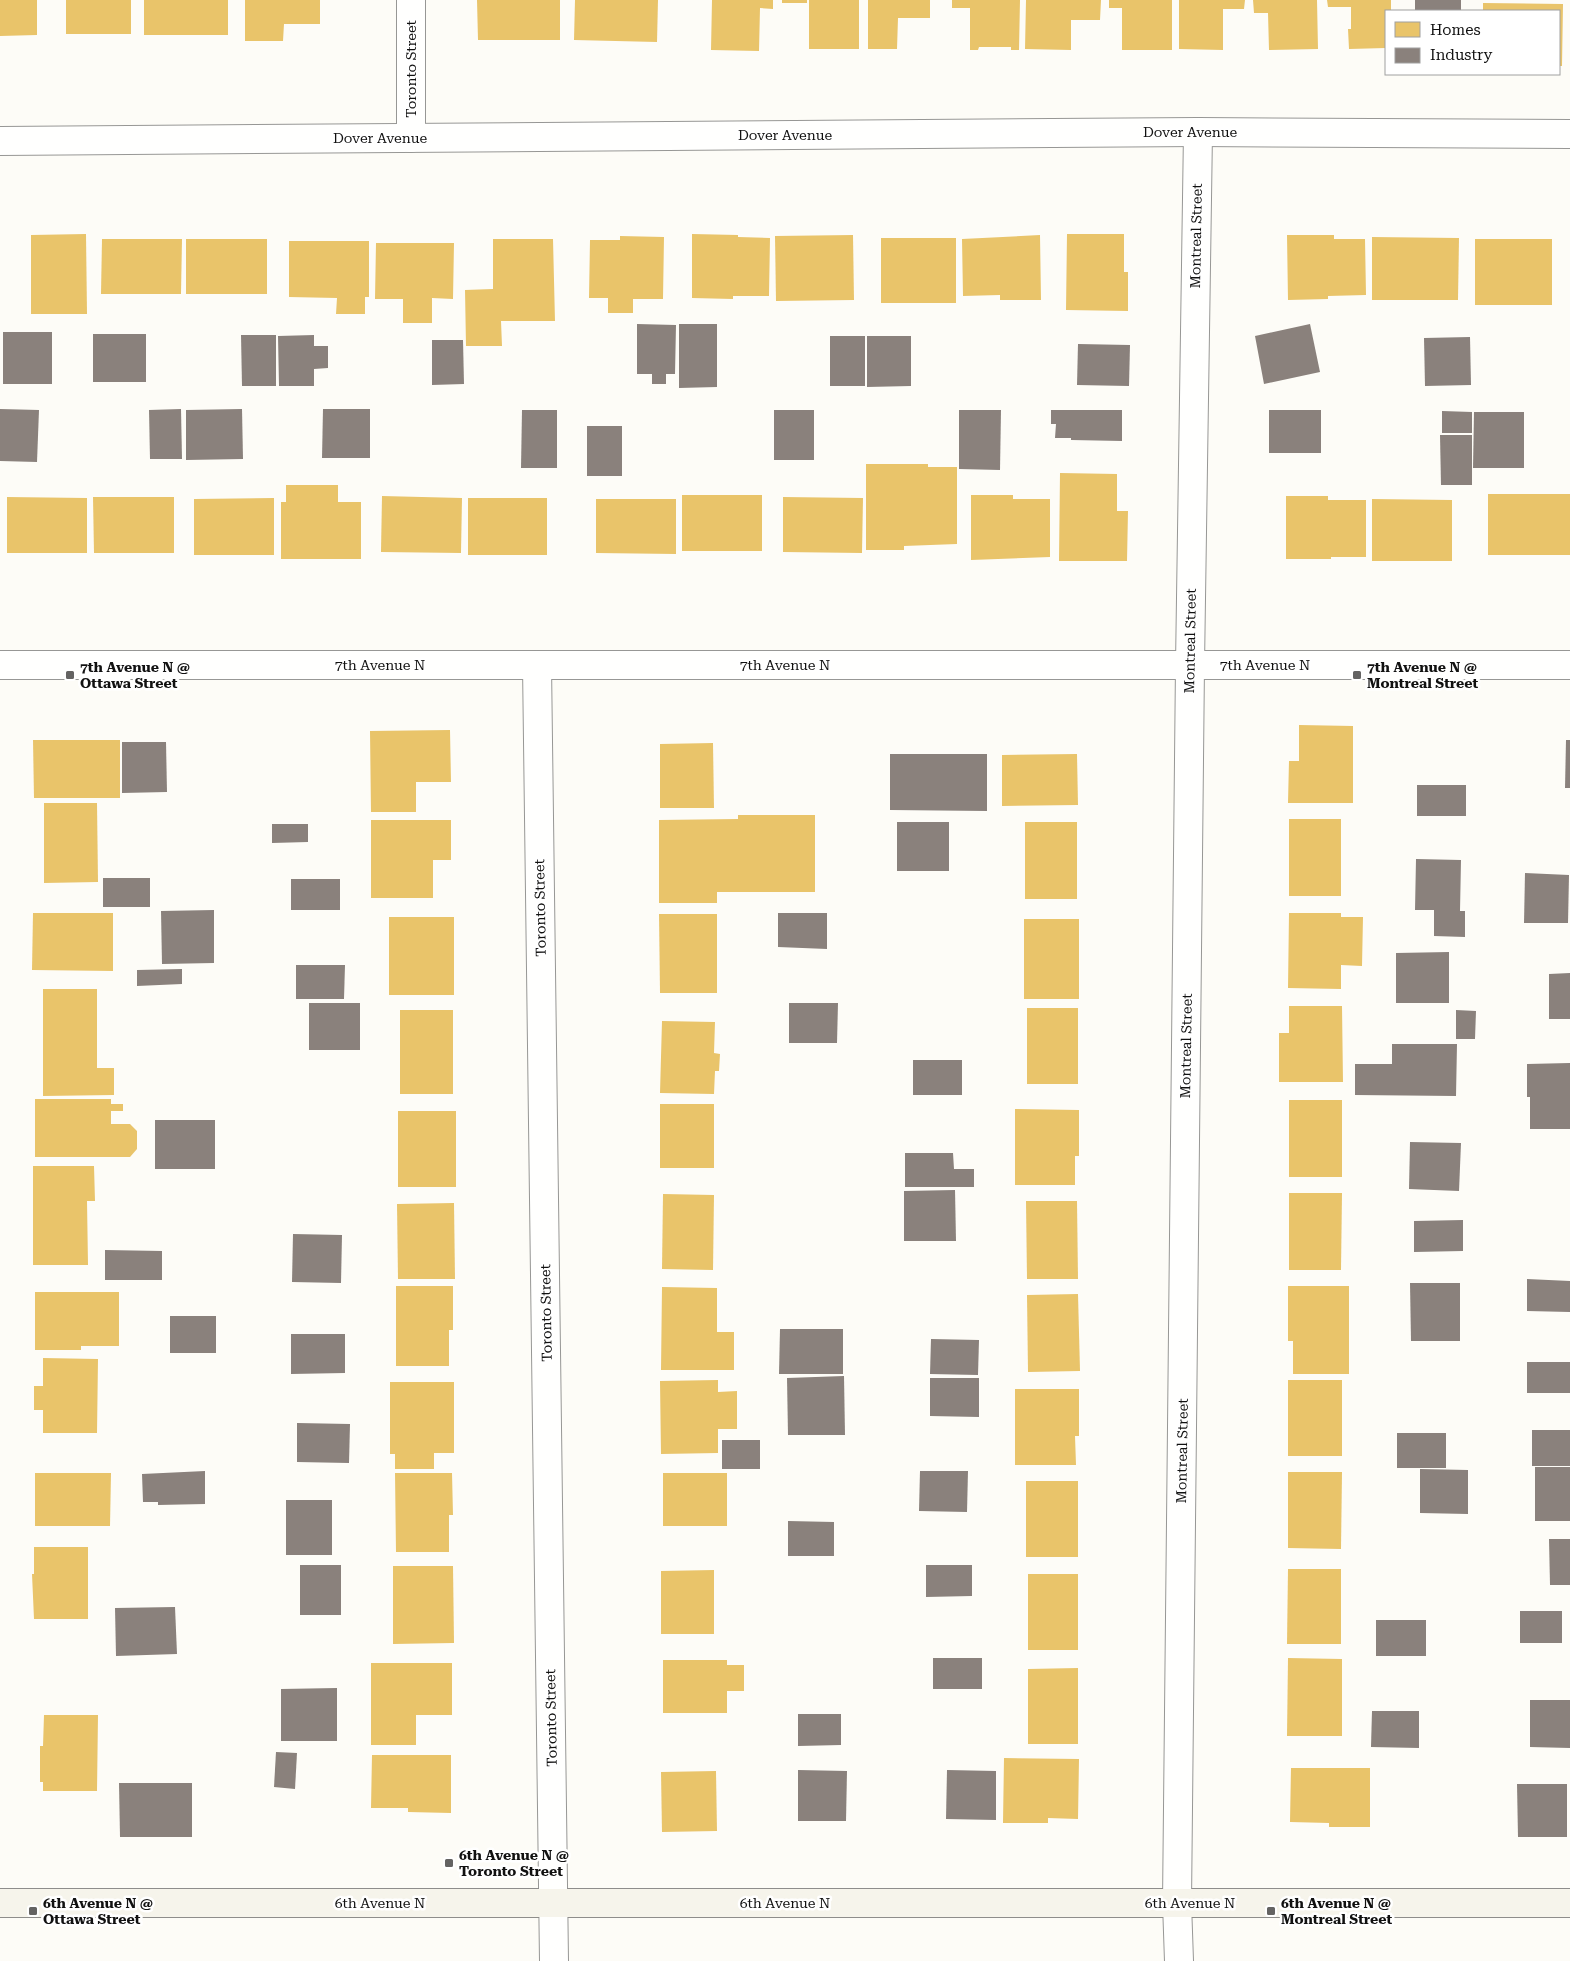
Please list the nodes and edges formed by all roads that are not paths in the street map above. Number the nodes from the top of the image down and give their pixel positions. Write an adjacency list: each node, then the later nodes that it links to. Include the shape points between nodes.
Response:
1 (411, 0): 4 (street, Toronto Street)
2 (1198, 132): 3 (street, Dover Avenue); 4 (street, Dover Avenue); 8 (street, Montreal Street)
3 (1570, 134)
4 (411, 138): 5 (street, Dover Avenue)
5 (0, 141)
6 (0, 665): 7 (street, 7th Avenue N)
7 (537, 665): 8 (street, 7th Avenue N); 10 (street, Toronto Street)
8 (1190, 665): 9 (street, 7th Avenue N); 11 (street, Montreal Street)
9 (1570, 665)
10 (554, 1902): 11 (street, 6th Avenue N); 13 (street, 6th Avenue N); 14 (street, Toronto Street)
11 (1177, 1902): 12 (street, 6th Avenue N); 15 (street, Montreal Street)
12 (1570, 1902)
13 (0, 1903)
14 (554, 1961)
15 (1179, 1961)

